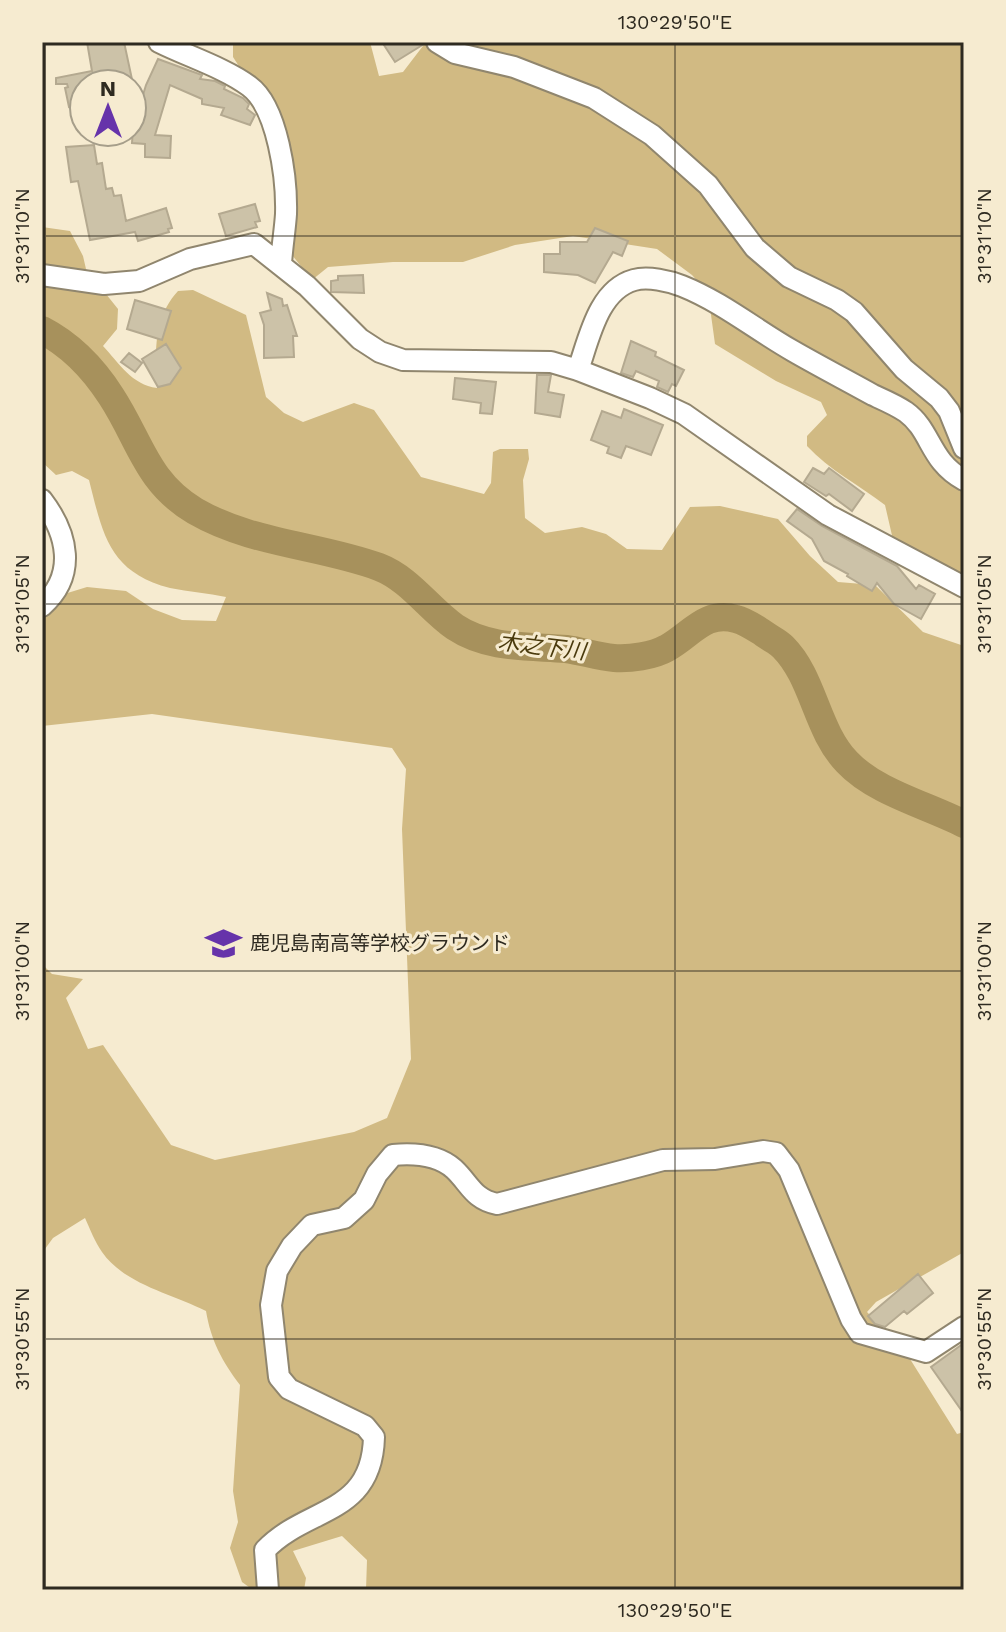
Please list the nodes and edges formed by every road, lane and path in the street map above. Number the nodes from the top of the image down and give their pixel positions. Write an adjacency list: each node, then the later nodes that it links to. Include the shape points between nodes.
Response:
1 (159, 42): 3 (street, via 246,83 266,104 275,124 284,191)
2 (437, 42): 6 (street, via 455,53 514,67 594,98 652,135 708,185 755,248 789,277 854,312 904,369 939,398)
3 (281, 264): 4 (street, via 254,244 190,259 139,281 104,284); 5 (street, via 380,352 403,360 531,361)
4 (42, 275)
5 (578, 370): 7 (street, via 594,325 619,287 636,279 679,285 907,412 939,461); 9 (street, via 684,414 828,515)
6 (964, 448)
7 (964, 480)
8 (42, 500): 10 (street, via 66,552 56,594)
9 (964, 587)
10 (42, 606)
11 (964, 1327): 12 (street, via 926,1352 860,1333 795,1183 776,1153 663,1160 497,1204 483,1201 453,1168 432,1157 393,1155 364,1200 344,1218 312,1225 277,1271 271,1305 279,1377 289,1389 365,1426 374,1437 371,1464 343,1503 276,1538 265,1550)
12 (268, 1590)

